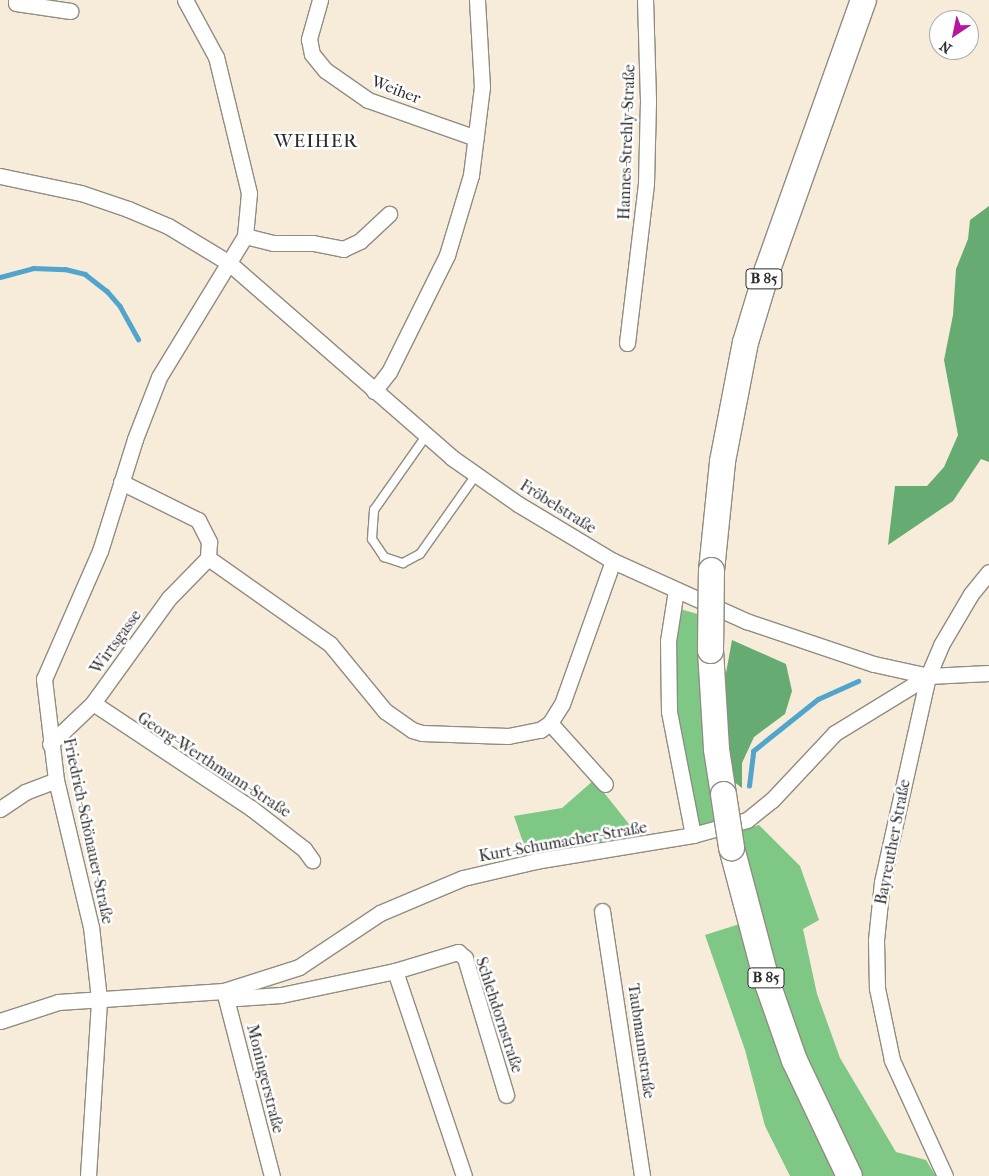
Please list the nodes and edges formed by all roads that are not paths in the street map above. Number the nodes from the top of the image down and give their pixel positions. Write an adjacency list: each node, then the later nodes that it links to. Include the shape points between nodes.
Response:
1 (16, 0): 7 (street, via 16,3)
2 (186, 0): 11 (street, via 216,57 249,193)
3 (320, 0): 8 (street, Weiher, via 309,39 312,54 325,70 368,100)
4 (477, 0): 8 (street, via 482,87)
5 (645, 0): 13 (street, Hannes-Strehly-Straße, via 646,183)
6 (863, 0): 42 (main road, B 85, bridge, via 767,269 745,342 722,461 711,570 710,650 716,748 731,847 749,921 794,1060)
7 (70, 11)
8 (476, 138): 14 (street, via 471,175 447,255 389,372)
9 (0, 176): 12 (street, Fröbelstraße, via 81,193 128,209 168,226)
10 (389, 214): 11 (street, via 360,240 343,249 314,243 273,243)
11 (245, 236): 12 (street, Friedrich-Schönauer-Straße)
12 (229, 264): 14 (street, Fröbelstraße); 17 (street, Friedrich-Schönauer-Straße, via 159,377)
13 (627, 343)
14 (374, 391): 15 (street, Fröbelstraße)
15 (426, 436): 16 (street, Fröbelstraße); 16 (lane, via 374,510 372,539 384,557 403,563 420,554)
16 (476, 475): 19 (street, Fröbelstraße)
17 (121, 482): 18 (street, via 198,520 209,542); 26 (street, Friedrich-Schönauer-Straße, via 100,551 44,679)
18 (208, 558): 24 (street, Wirtsgasse, via 169,598); 25 (street, via 330,644 385,711 412,730 508,736 540,730)
19 (613, 561): 21 (street, Fröbelstraße); 25 (street, via 562,704)
20 (989, 572): 23 (street, Bayreuther Straße, via 971,594 941,645)
21 (676, 590): 23 (street, Fröbelstraße, via 746,621 874,664); 30 (street, via 668,642 669,711)
22 (989, 673): 23 (street)
23 (928, 676): 30 (street, via 835,733 772,800 747,820); 43 (street, Bayreuther Straße, via 882,882 876,940 877,988 892,1060)
24 (93, 704): 26 (street, Wirtsgasse); 31 (street, Georg-Werthmann-Straße, via 252,808 304,849)
25 (550, 724): 28 (street)
26 (50, 744): 27 (street, Friedrich-Schönauer-Straße)
27 (56, 780): 29 (street, via 25,792); 35 (street, Friedrich-Schönauer-Straße, via 92,927)
28 (605, 784)
29 (0, 809)
30 (693, 835): 34 (street, Kurt-Schumacher-Straße, via 463,878 380,913 299,967)
31 (312, 860)
32 (602, 911): 41 (street, Taubmannstraße)
33 (395, 971): 34 (street, Schlehdornstraße, via 282,995 237,998); 37 (street, Schlehdornstraße, via 458,952 465,958); 40 (street)
34 (224, 991): 35 (street, Kurt-Schumacher-Straße); 39 (street, Moningerstraße)
35 (99, 999): 36 (street, Kurt-Schumacher-Straße, via 58,1002); 38 (street, Friedrich-Schönauer-Straße)
36 (0, 1021)
37 (506, 1095)
38 (88, 1176)
39 (272, 1176)
40 (464, 1176)
41 (642, 1176)
42 (849, 1176)
43 (945, 1176)

